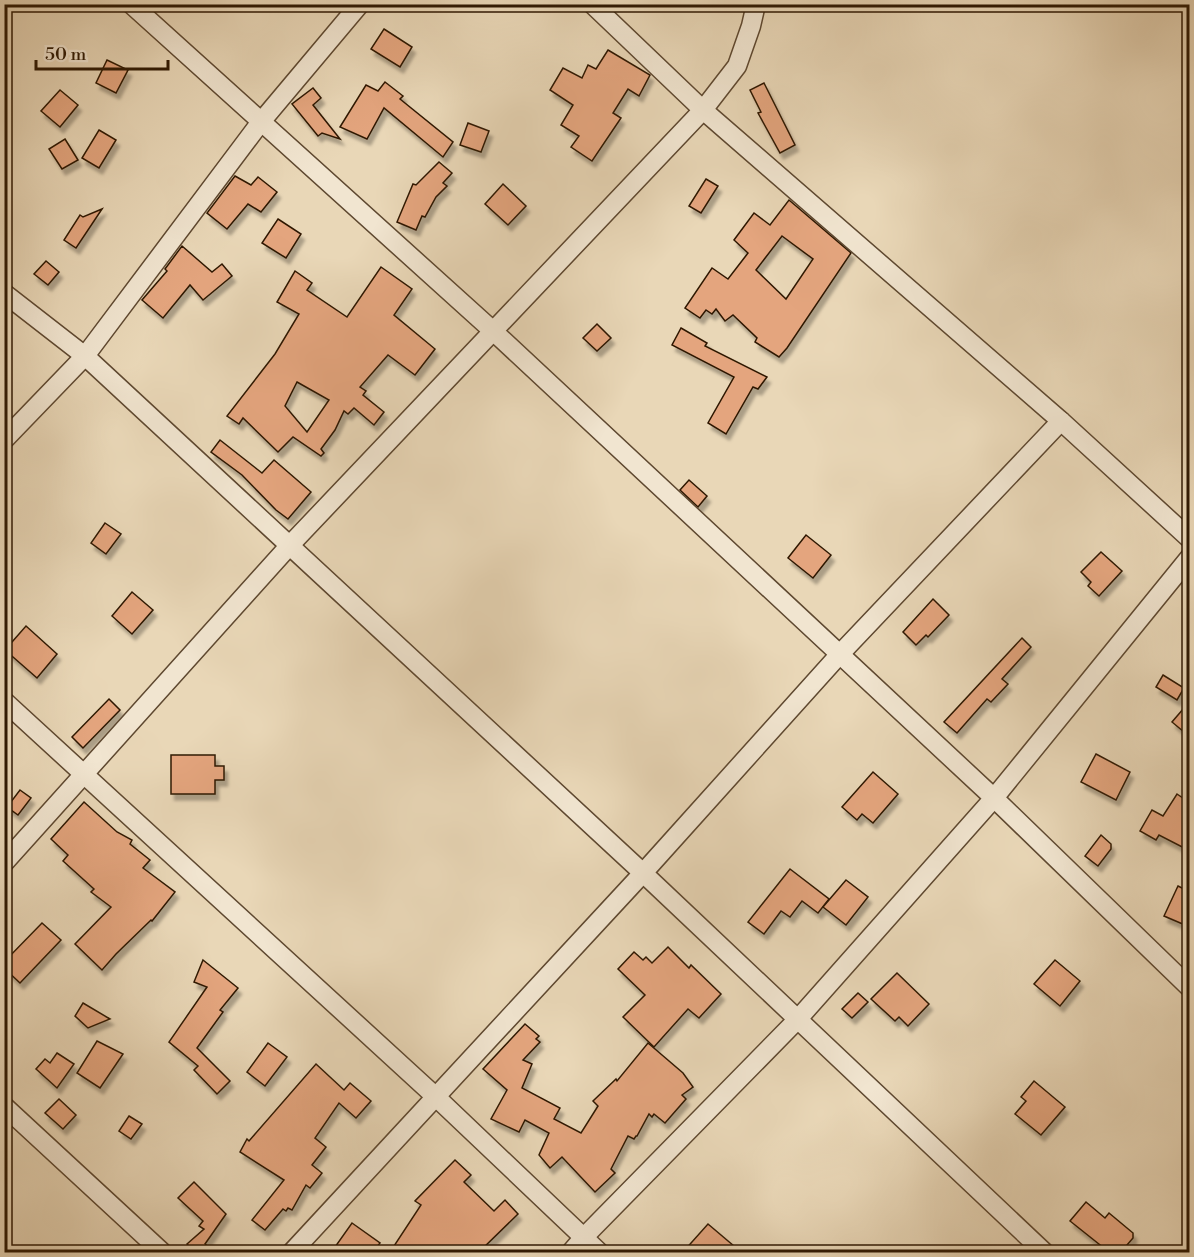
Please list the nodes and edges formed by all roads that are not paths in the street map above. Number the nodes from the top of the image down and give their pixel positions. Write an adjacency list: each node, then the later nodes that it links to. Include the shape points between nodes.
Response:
1 (131, 4): 6 (street)
2 (360, 4): 6 (street)
3 (592, 4): 5 (street)
4 (756, 4): 5 (street, via 737,66)
5 (703, 110): 8 (street); 10 (street)
6 (260, 123): 8 (street); 9 (street)
7 (4, 293): 9 (street)
8 (492, 330): 13 (street); 15 (street)
9 (85, 356): 11 (street); 13 (street)
10 (1062, 421): 12 (street); 15 (street)
11 (4, 440)
12 (1190, 539)
13 (290, 545): 17 (street); 20 (street)
14 (1190, 557): 18 (street)
15 (839, 655): 18 (street); 20 (street)
16 (4, 701): 17 (street)
17 (85, 774): 19 (street); 23 (street)
18 (994, 798): 21 (street); 22 (street)
19 (4, 863)
20 (643, 873): 22 (street); 23 (street)
21 (1190, 988)
22 (798, 1019): 25 (street); 30 (street)
23 (436, 1097): 25 (street); 27 (street)
24 (4, 1106): 26 (street)
25 (583, 1238): 28 (street); 29 (street)
26 (162, 1252)
27 (292, 1252)
28 (571, 1252)
29 (599, 1252)
30 (1044, 1252)

